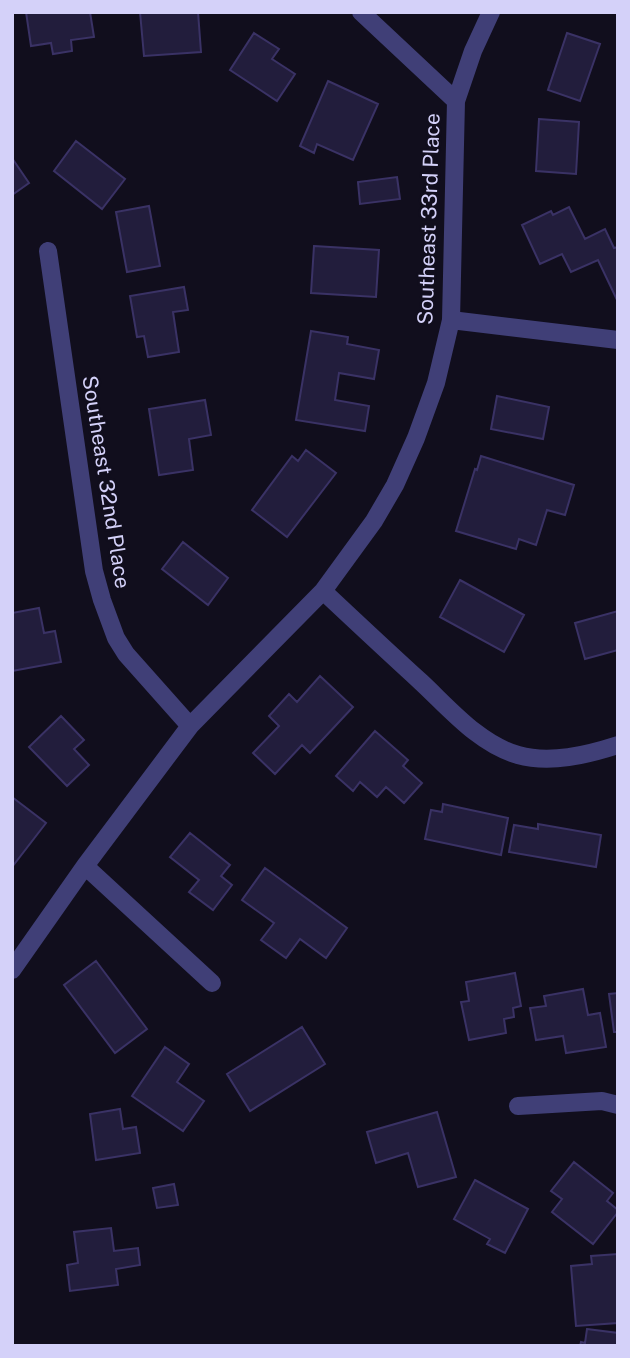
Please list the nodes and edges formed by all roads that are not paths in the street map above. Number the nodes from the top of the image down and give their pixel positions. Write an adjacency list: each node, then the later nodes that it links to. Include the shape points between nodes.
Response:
1 (362, 12): 3 (street)
2 (491, 12): 3 (street, Southeast 33rd Place)
3 (456, 101): 5 (street, Southeast 33rd Place)
4 (48, 251): 8 (street, Southeast 32nd Place, via 102,600 126,654)
5 (452, 320): 6 (street); 7 (street, Southeast 33rd Place, via 436,383 395,485)
6 (618, 340)
7 (323, 591): 8 (street, Southeast 33rd Place); 9 (street, via 496,747 544,760)
8 (190, 726): 10 (street)
9 (618, 745)
10 (85, 866): 11 (street); 12 (street)
11 (12, 970)
12 (212, 984)
13 (618, 1105): 14 (street, via 602,1101)
14 (518, 1106)

